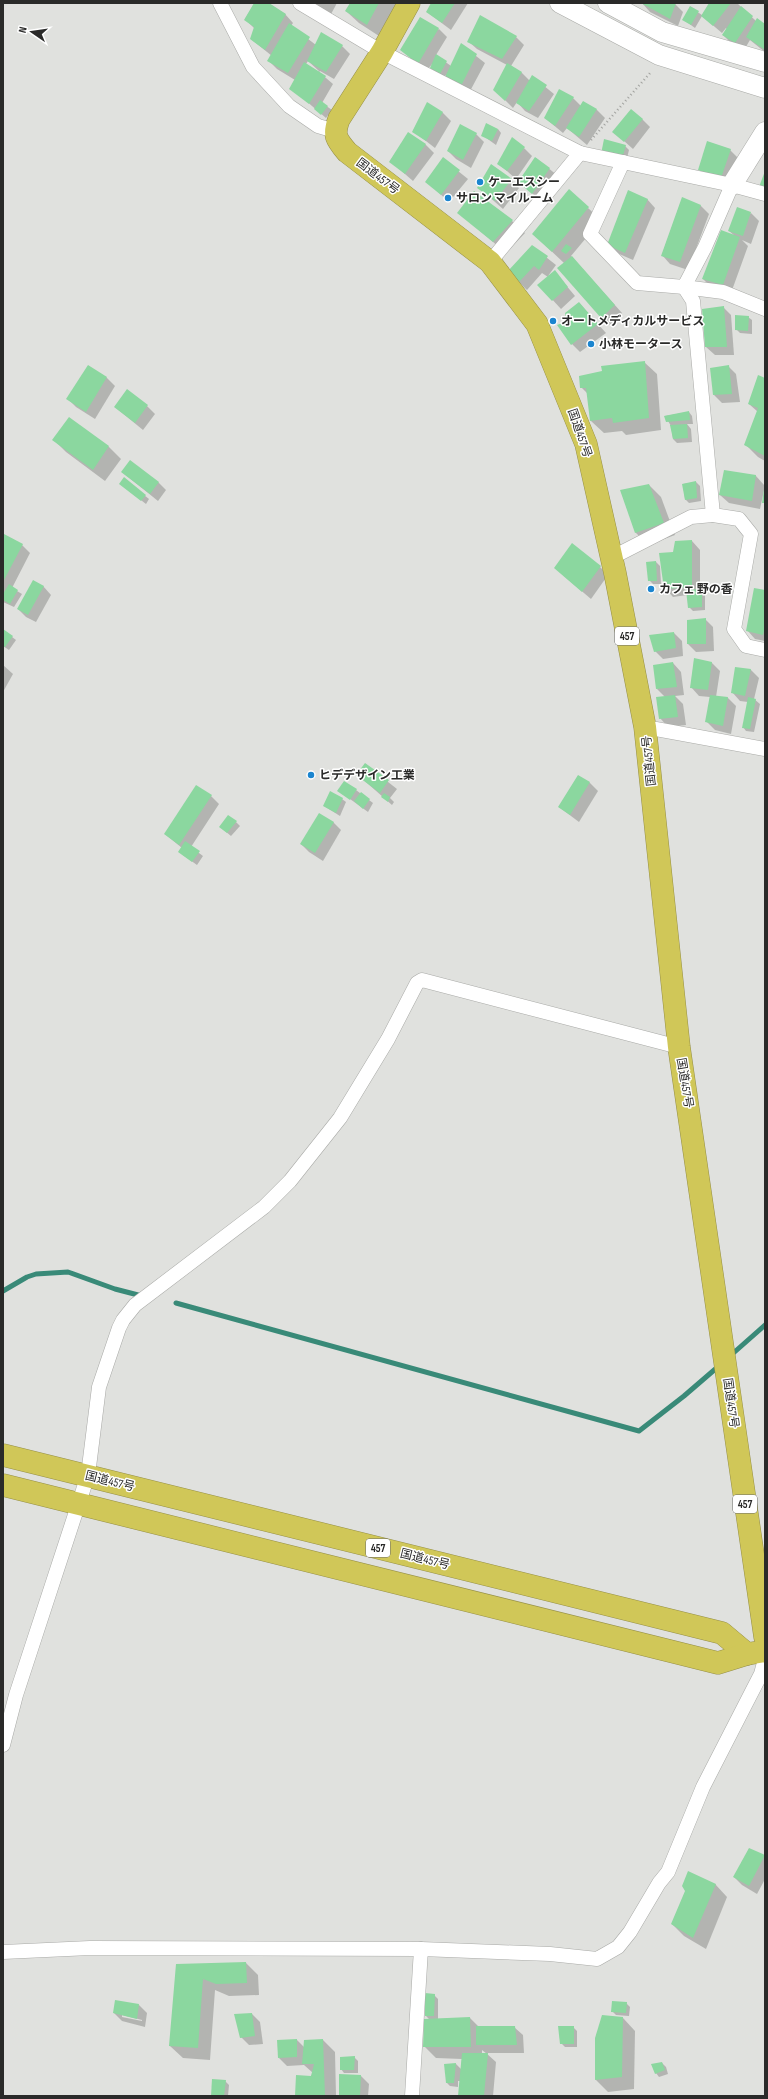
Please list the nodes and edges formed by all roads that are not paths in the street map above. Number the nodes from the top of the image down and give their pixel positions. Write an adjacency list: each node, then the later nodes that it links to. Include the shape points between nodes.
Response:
1 (220, 3): 9 (street, via 253,67 289,106 318,126)
2 (300, 3): 6 (street)
3 (409, 3): 6 (highway)
4 (560, 3): 8 (street, via 659,55)
5 (608, 3): 7 (street, via 662,32)
6 (382, 52): 9 (highway, via 339,119); 11 (street)
7 (765, 62)
8 (765, 88)
9 (335, 131): 15 (highway, 国道457号 / 457, via 338,142 347,152)
10 (765, 132): 13 (street)
11 (580, 153): 12 (street); 15 (street)
12 (623, 162): 13 (street); 16 (street, via 590,234 637,283)
13 (732, 184): 14 (street); 16 (street, via 705,247)
14 (765, 194)
15 (490, 262): 19 (highway, 国道457号 / 457, via 536,324 586,444)
16 (684, 287): 17 (street, via 722,292); 18 (street, via 693,301)
17 (765, 309)
18 (714, 515): 19 (street, via 691,516); 20 (street, via 739,519 751,534 734,630 746,646)
19 (611, 558): 21 (highway, 国道457号 / 457)
20 (765, 650)
21 (645, 727): 22 (street); 23 (highway, 国道457号 / 457)
22 (765, 749)
23 (680, 1047): 25 (street, via 422,980 417,983 388,1039 340,1118 290,1181 264,1207 135,1305 122,1320 99,1387); 28 (highway, 国道457号 / 457)
24 (3, 1455): 25 (highway, 国道457号 / 457)
25 (88, 1475): 27 (street); 29 (highway, 国道457号 / 457, via 722,1633)
26 (3, 1485): 27 (highway, 457)
27 (79, 1504): 29 (highway, 457, via 718,1663); 30 (street)
28 (765, 1637)
29 (759, 1655): 32 (street, via 761,1674 703,1787 668,1872 618,1947 597,1959 550,1954)
30 (10, 1694): 31 (street)
31 (3, 1745)
32 (421, 1949): 33 (street, via 90,1948); 34 (street)
33 (3, 1952)
34 (412, 2096)

